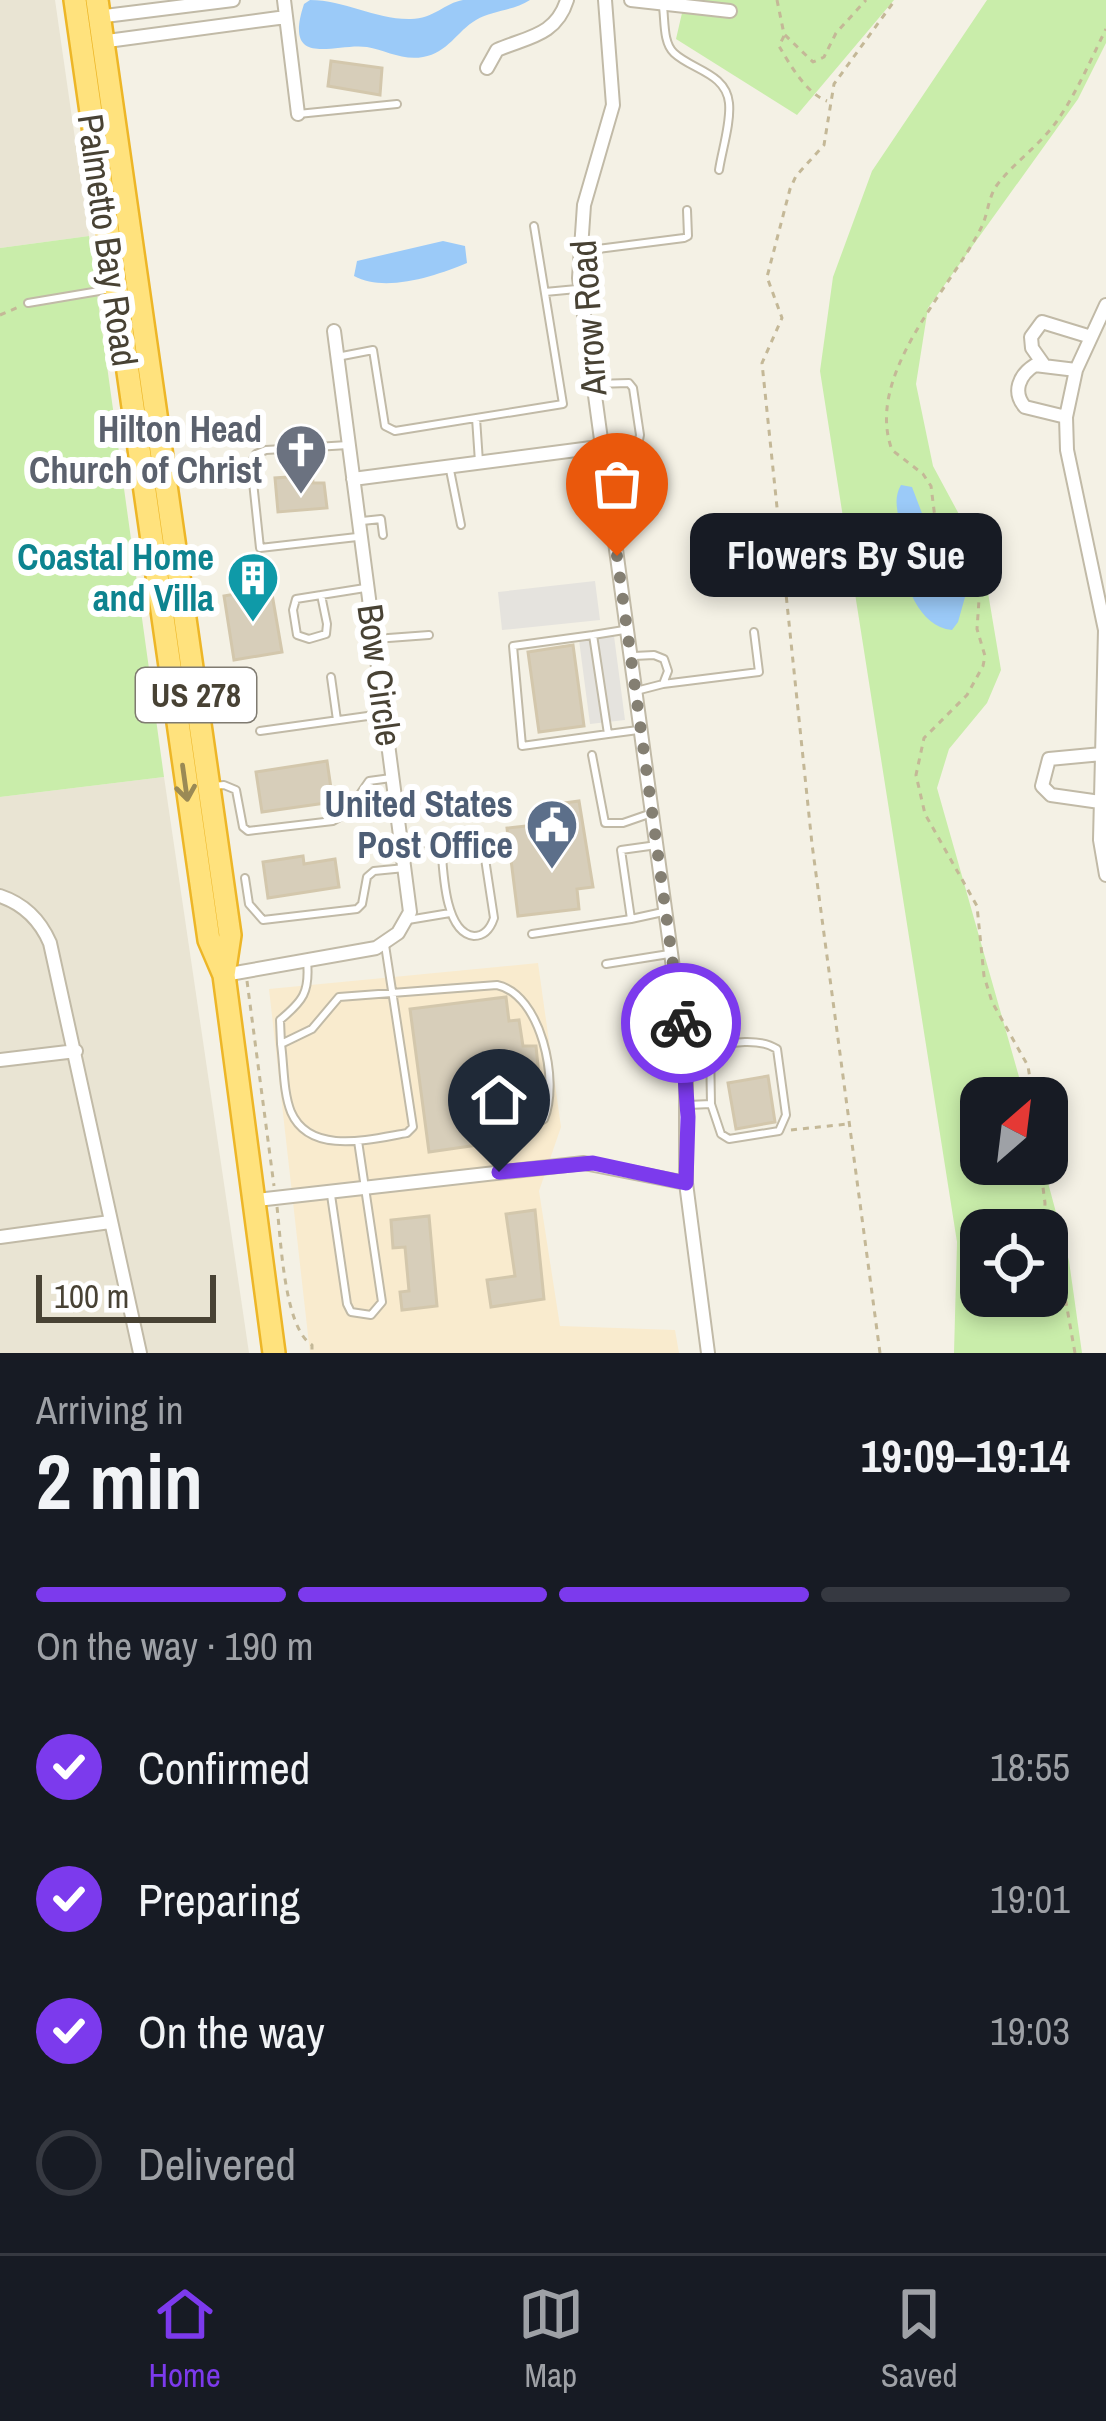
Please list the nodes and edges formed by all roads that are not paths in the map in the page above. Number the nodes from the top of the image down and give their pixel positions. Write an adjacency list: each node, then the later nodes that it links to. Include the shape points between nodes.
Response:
1 (233, 0): 7 (street)
2 (284, 0): 10 (street)
3 (567, 0): 13 (street, via 555,24 497,50)
4 (605, 0): 19 (street, Arrow Road, via 613,105)
5 (631, 0): 6 (street)
6 (663, 4): 9 (street); 16 (lane, via 674,53 703,68 729,101)
7 (189, 5): 8 (street); 11 (street)
8 (87, 9): 12 (highway, Palmetto Bay Road / US 278)
9 (730, 11)
10 (286, 16): 11 (street); 15 (street)
11 (192, 29): 12 (street)
12 (93, 42): 20 (highway, Palmetto Bay Road / US 278); 21 (highway, Palmetto Bay Road / US 278)
13 (487, 68)
14 (397, 104): 15 (lane)
15 (298, 114)
16 (719, 170)
17 (687, 210): 19 (lane, via 684,238)
18 (534, 226): 23 (lane)
19 (579, 252): 22 (street, Arrow Road)
20 (138, 287): 21 (lane); 62 (highway, Palmetto Bay Road / US 278)
21 (114, 289): 24 (lane); 81 (highway, Palmetto Bay Road / US 278, one-way to 81, via 208,940)
22 (580, 289): 23 (lane); 31 (street, Arrow Road)
23 (545, 292): 33 (lane, via 562,404)
24 (28, 302)
25 (1106, 305): 27 (street)
26 (334, 331): 28 (street, Bow Circle)
27 (1091, 337): 29 (street, via 1042,322 1030,337); 30 (street)
28 (338, 357): 33 (lane, via 373,350 385,426 395,431); 34 (street, Bow Circle)
29 (1044, 364): 30 (street); 32 (street, via 1024,374 1018,395 1025,407)
30 (1076, 370): 32 (street)
31 (591, 384): 35 (street, Arrow Road); 35 (lane, via 629,383 640,435)
32 (1066, 417): 59 (street, via 1105,629)
33 (476, 418): 36 (lane)
34 (349, 445): 38 (street, Bow Circle); 42 (lane, via 256,454 260,548)
35 (599, 447): 36 (street); 45 (street, Arrow Road)
36 (479, 463): 37 (street)
37 (449, 466): 38 (street); 40 (lane)
38 (353, 479): 39 (street, Bow Circle)
39 (359, 521): 41 (lane, via 381,519); 42 (street, Bow Circle)
40 (461, 525)
41 (383, 535)
42 (361, 537): 43 (street, Bow Circle)
43 (368, 588): 44 (lane); 49 (street, Bow Circle)
44 (321, 595): 44 (lane, via 293,602 299,636 326,634)
45 (627, 629): 48 (lane); 50 (street, Arrow Road)
46 (754, 632): 52 (lane, via 758,673)
47 (429, 635): 49 (lane)
48 (593, 635): 58 (lane); 58 (lane, via 513,646 522,746)
49 (375, 638): 54 (street, Bow Circle)
50 (631, 656): 52 (lane, via 664,659); 53 (street, Arrow Road)
51 (331, 677): 55 (lane)
52 (663, 684): 53 (lane)
53 (636, 691): 56 (street, Arrow Road)
54 (386, 714): 55 (lane); 61 (street, Bow Circle)
55 (338, 721): 57 (lane)
56 (641, 730): 58 (lane); 64 (street, Arrow Road)
57 (260, 731)
58 (608, 734)
59 (1102, 754): 63 (street); 63 (street, via 1049,759 1042,786 1051,795)
60 (592, 755): 64 (lane, via 605,823)
61 (394, 778): 62 (lane, via 369,781 332,821 248,832 236,790); 66 (street, Bow Circle)
62 (209, 787): 81 (highway, Palmetto Bay Road / US 278, via 230,935)
63 (1100, 802): 69 (street)
64 (653, 813): 67 (street, Arrow Road)
65 (440, 841): 66 (lane); 73 (lane); 73 (lane, via 467,829 482,839 494,918 472,936)
66 (405, 845): 68 (street, Bow Circle)
67 (657, 845): 72 (street, Arrow Road); 74 (lane, via 621,850)
68 (407, 868): 70 (lane, via 374,871 357,909 263,920 249,904); 75 (street, Bow Circle)
69 (1106, 875)
70 (245, 878)
71 (0, 896): 86 (street, via 42,926)
72 (666, 911): 74 (lane); 78 (street, Arrow Road)
73 (450, 914): 75 (lane)
74 (631, 919): 76 (lane)
75 (408, 920): 77 (street)
76 (532, 934)
77 (385, 944): 79 (street); 82 (lane)
78 (672, 954): 80 (lane); 85 (street, Arrow Road)
79 (307, 961): 81 (street); 83 (lane, via 308,992 280,1020)
80 (606, 964)
81 (224, 975): 95 (highway, Palmetto Bay Road / US 278)
82 (393, 992): 83 (lane, via 339,997 312,1029); 90 (lane, via 497,985 523,998 535,1017 550,1105 536,1124); 91 (lane, via 413,1127)
83 (281, 1044): 91 (lane, via 297,1123 342,1143)
84 (710, 1047): 85 (lane); 88 (lane); 88 (lane, via 760,1041 777,1049 786,1115 779,1131 729,1139)
85 (684, 1050): 89 (street, Arrow Road)
86 (76, 1051): 87 (street); 96 (street)
87 (0, 1060)
88 (711, 1104): 89 (lane)
89 (688, 1105): 92 (street, Arrow Road)
90 (492, 1129)
91 (358, 1141): 93 (lane)
92 (686, 1183): 93 (street, via 584,1163); 100 (street, Arrow Road)
93 (364, 1187): 94 (street); 94 (lane, via 382,1302 371,1315 347,1304)
94 (331, 1191): 95 (street)
95 (257, 1200): 99 (highway, Palmetto Bay Road / US 278)
96 (110, 1222): 97 (street); 98 (street)
97 (0, 1237)
98 (140, 1353)
99 (274, 1353)
100 (708, 1353)

